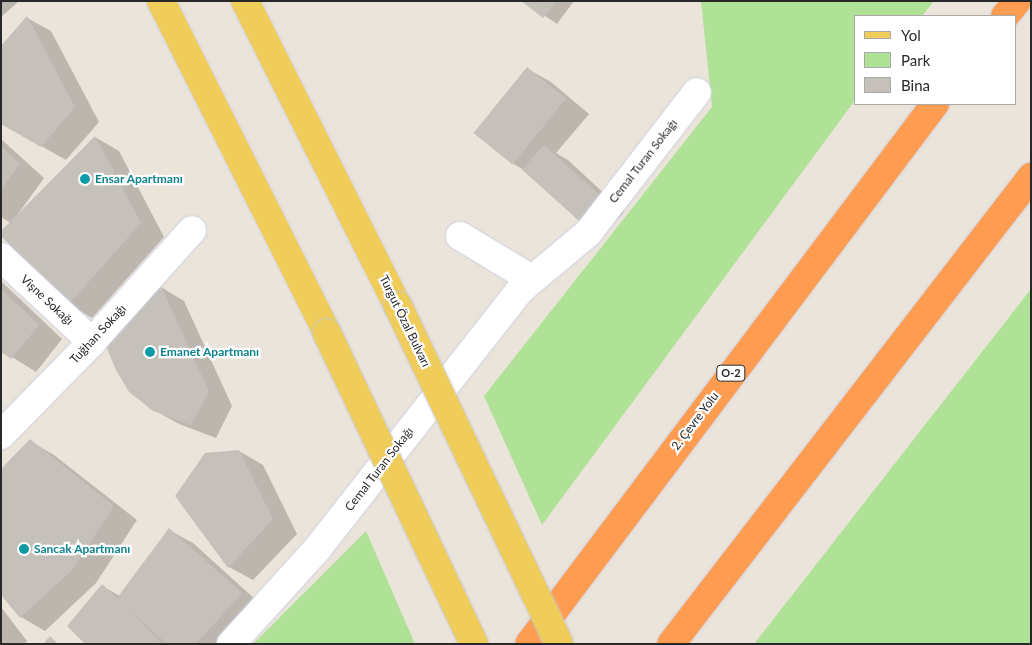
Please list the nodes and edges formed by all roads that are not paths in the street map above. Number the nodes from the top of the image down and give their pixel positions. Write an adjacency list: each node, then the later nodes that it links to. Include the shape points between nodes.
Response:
1 (161, 1): 15 (main road, bridge, via 327,333)
2 (245, 1): 17 (main road, Turgut Özal Bulvarı, bridge, via 398,306)
3 (1017, 1): 4 (highway)
4 (1006, 15)
5 (696, 92): 11 (street, Cemal Turan Sokağı, via 588,233)
6 (934, 105): 16 (highway, 2. Çevre Yolu / O-2)
7 (1031, 177): 18 (highway)
8 (192, 230): 12 (street, Tuğhan Sokağı)
9 (460, 236): 11 (street, via 525,275)
10 (1, 257): 12 (street, Vişne Sokağı)
11 (521, 289): 14 (street, Cemal Turan Sokağı, via 316,549)
12 (92, 342): 13 (street, Tuğhan Sokağı)
13 (1, 436)
14 (231, 644)
15 (474, 644)
16 (529, 644)
17 (559, 644)
18 (671, 644)

